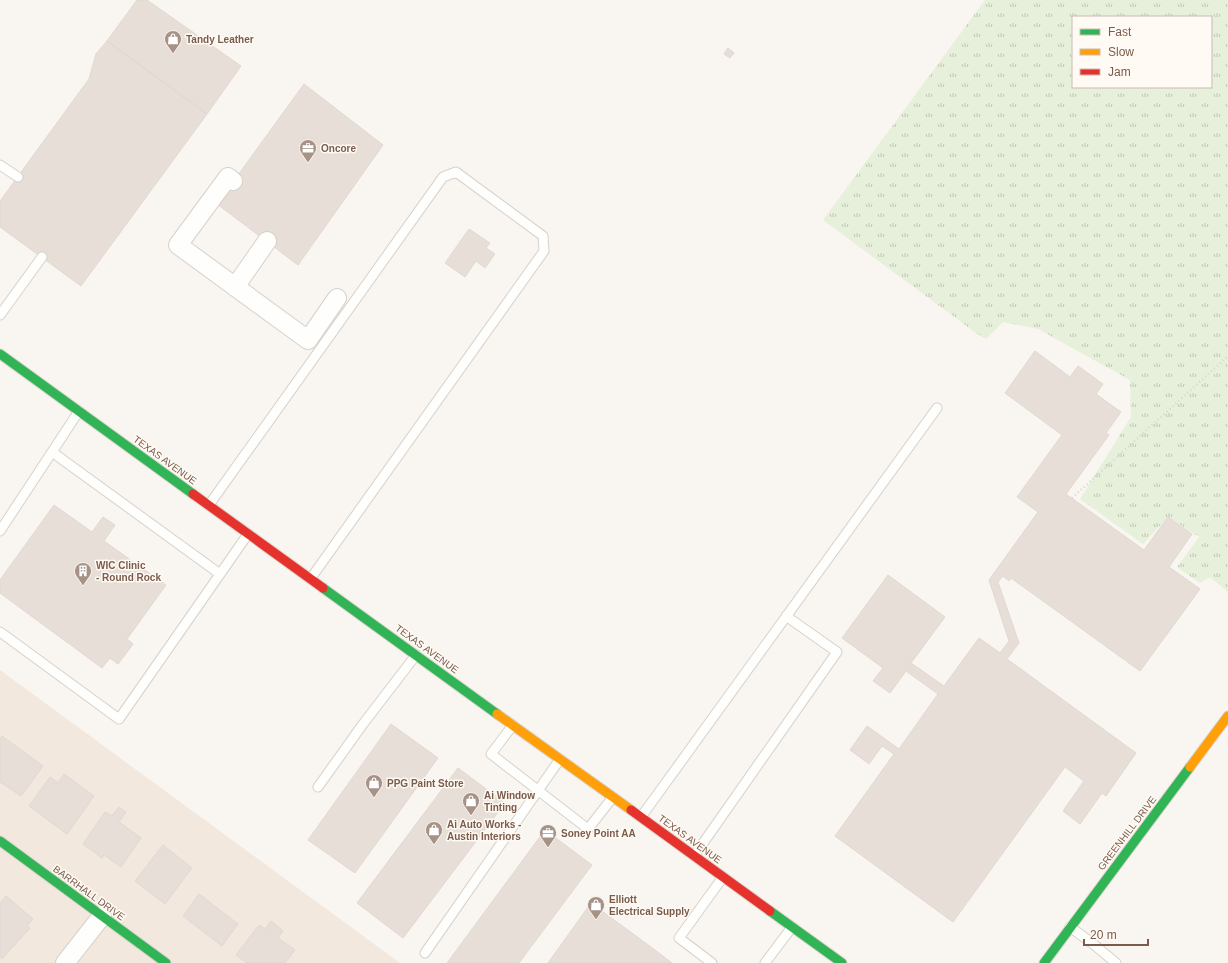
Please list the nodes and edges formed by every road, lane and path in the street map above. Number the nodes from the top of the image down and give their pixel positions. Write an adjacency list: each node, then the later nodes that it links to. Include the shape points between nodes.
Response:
1 (0, 164): 2 (lane)
2 (18, 177)
3 (233, 181): 6 (street, via 228,177 178,245)
4 (267, 241): 6 (street)
5 (42, 257): 8 (lane)
6 (235, 287): 7 (street, via 308,340)
7 (337, 298)
8 (0, 315)
9 (0, 354): 12 (street, TEXAS AVENUE)
10 (1228, 356): 14 (path)
11 (937, 408): 20 (lane)
12 (79, 411): 13 (lane); 15 (street, TEXAS AVENUE)
13 (52, 452): 16 (lane); 18 (lane)
14 (1072, 498)
15 (209, 505): 17 (street, TEXAS AVENUE); 19 (lane, via 443,177 456,172 543,236 544,251)
16 (0, 531)
17 (248, 534): 18 (lane); 19 (street, TEXAS AVENUE)
18 (220, 574): 21 (lane, via 119,719)
19 (311, 578): 22 (street, TEXAS AVENUE)
20 (786, 616): 29 (lane); 31 (lane, via 837,652)
21 (0, 632)
22 (416, 655): 24 (street, TEXAS AVENUE); 26 (lane)
23 (1228, 716): 35 (street, GREENHILL DRIVE)
24 (513, 725): 25 (street, TEXAS AVENUE); 27 (lane, via 491,754)
25 (560, 759): 27 (lane); 28 (street, TEXAS AVENUE)
26 (318, 787)
27 (538, 791): 28 (lane, via 588,829); 36 (lane)
28 (613, 797): 29 (street, TEXAS AVENUE)
29 (641, 817): 31 (street, TEXAS AVENUE)
30 (0, 841): 33 (street, BARRHALL DRIVE)
31 (694, 856): 32 (street, TEXAS AVENUE)
32 (723, 877): 34 (street, TEXAS AVENUE); 39 (lane, via 679,938)
33 (102, 916): 37 (street); 38 (street, BARRHALL DRIVE)
34 (792, 927): 40 (lane); 41 (street, TEXAS AVENUE)
35 (1070, 927): 42 (street, GREENHILL DRIVE); 43 (lane)
36 (425, 953)
37 (65, 963)
38 (166, 963)
39 (712, 963)
40 (765, 963)
41 (842, 963)
42 (1044, 963)
43 (1116, 963)

